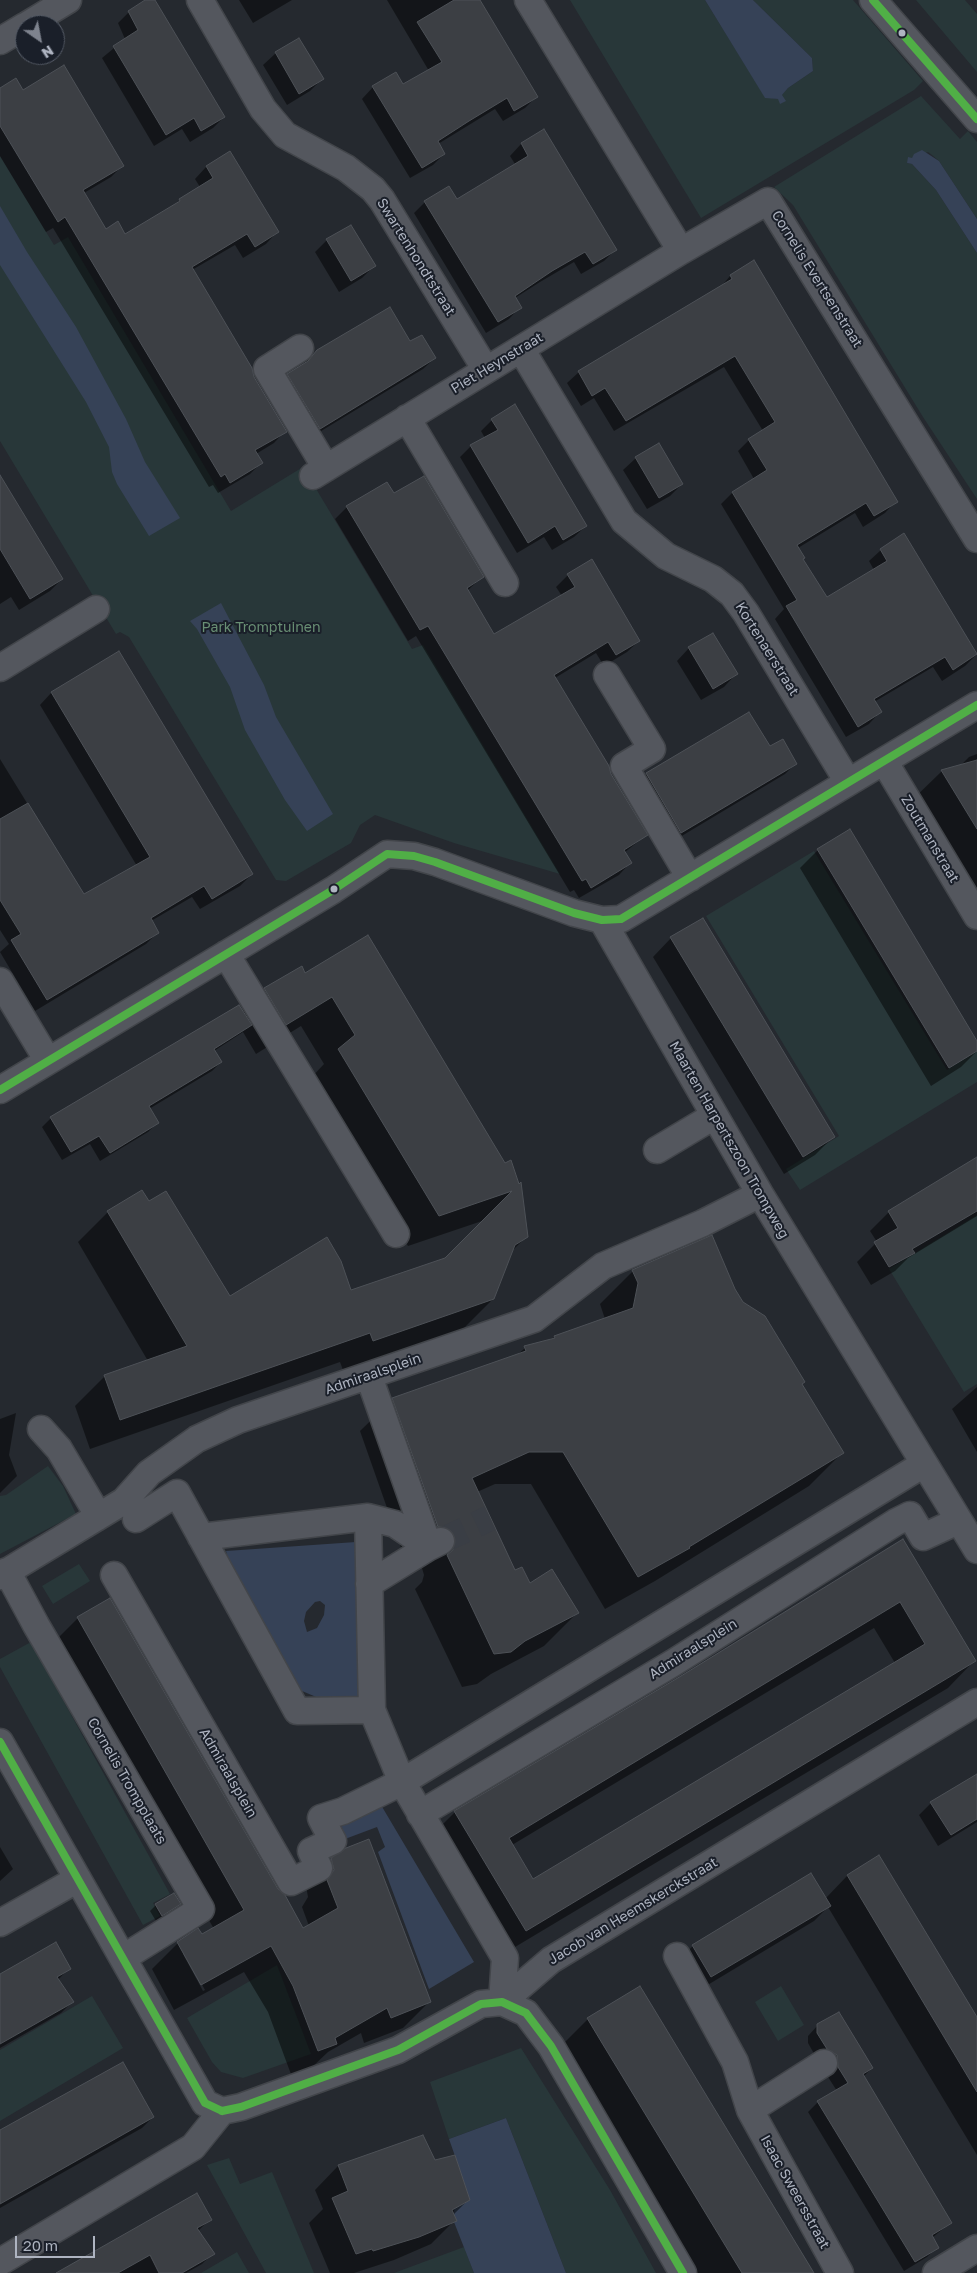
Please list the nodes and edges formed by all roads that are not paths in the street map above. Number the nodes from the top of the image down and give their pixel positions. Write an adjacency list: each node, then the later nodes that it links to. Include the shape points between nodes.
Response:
1 (68, 0): 5 (street)
2 (200, 0): 12 (street, Swartenhondtstraat, via 263,109 285,135 346,168 382,200)
3 (528, 0): 9 (street)
4 (873, 0): 8 (street)
5 (44, 15)
6 (15, 32): 7 (street)
7 (0, 41)
8 (977, 118)
9 (681, 251): 11 (street, Piet Heynstraat); 14 (street, Cornelis Evertsenstraat, via 768,201)
10 (300, 348): 13 (street, Piet Heynstraat, via 267,369 320,472)
11 (521, 349): 12 (street, Piet Heynstraat); 21 (street, Kortenaerstraat, via 624,521 666,556 713,579 732,594)
12 (486, 370): 13 (street, Piet Heynstraat)
13 (407, 418): 15 (street)
14 (977, 539)
15 (505, 584)
16 (96, 609): 17 (street)
17 (0, 668)
18 (607, 675): 22 (street, via 652,749 624,766)
19 (977, 705): 20 (street)
20 (884, 761): 21 (street); 23 (street, Zoutmanstraat)
21 (848, 782): 22 (street)
22 (690, 878): 24 (street, via 621,919)
23 (977, 916)
24 (602, 920): 25 (street, via 414,856 387,854); 29 (street, Maarten Harpertszoon Trompweg)
25 (226, 954): 27 (street); 32 (street)
26 (0, 981): 27 (street)
27 (48, 1061): 28 (street)
28 (0, 1090)
29 (714, 1116): 30 (street); 31 (street, Maarten Harpertszoon Trompweg)
30 (657, 1150)
31 (760, 1194): 35 (street, Maarten Harpertszoon Trompweg); 36 (street, Admiraalsplein, via 604,1266 534,1319 238,1420 197,1439 149,1473)
32 (396, 1234)
33 (372, 1385): 41 (street, Admiraalsplein)
34 (41, 1429): 38 (street, via 59,1448 95,1510)
35 (924, 1464): 39 (street, Maarten Harpertszoon Trompweg); 49 (street)
36 (130, 1510): 38 (street, Admiraalsplein); 40 (street, Admiraalsplein, via 178,1493)
37 (368, 1517): 40 (street); 41 (street, via 395,1524); 45 (street)
38 (96, 1518): 43 (street, Admiraalsplein)
39 (958, 1521): 42 (street, Maarten Harpertszoon Trompweg); 50 (street, Admiraalsplein, via 923,1537 910,1515 896,1522 673,1663)
40 (201, 1537): 47 (street, Admiraalsplein, via 298,1710)
41 (435, 1544): 45 (street)
42 (977, 1550)
43 (4, 1573): 54 (street, Cornelis Trompplaats, via 201,1909)
44 (114, 1574): 49 (street, Admiraalsplein, via 291,1882 319,1868 311,1850 333,1841 321,1818 343,1811)
45 (369, 1584): 47 (street)
46 (977, 1702): 55 (street, Jacob van Heemskerckstraat, via 551,1960)
47 (372, 1710): 49 (street)
48 (0, 1742): 51 (street)
49 (402, 1782): 50 (street)
50 (420, 1814): 55 (street, via 505,1958)
51 (78, 1879): 52 (street); 54 (street)
52 (0, 1923)
53 (677, 1956): 57 (street, Isaac Sweersstraat, via 735,2062)
54 (123, 1958): 58 (street, via 205,2103)
55 (502, 2002): 58 (street, via 482,2004 398,2050 242,2108); 61 (street, via 526,2012 551,2046)
56 (824, 2063): 57 (street)
57 (750, 2110): 62 (street, Isaac Sweersstraat)
58 (222, 2111): 60 (street, via 193,2147)
59 (976, 2250): 63 (street)
60 (0, 2262)
61 (683, 2273)
62 (840, 2273)
63 (936, 2273)

